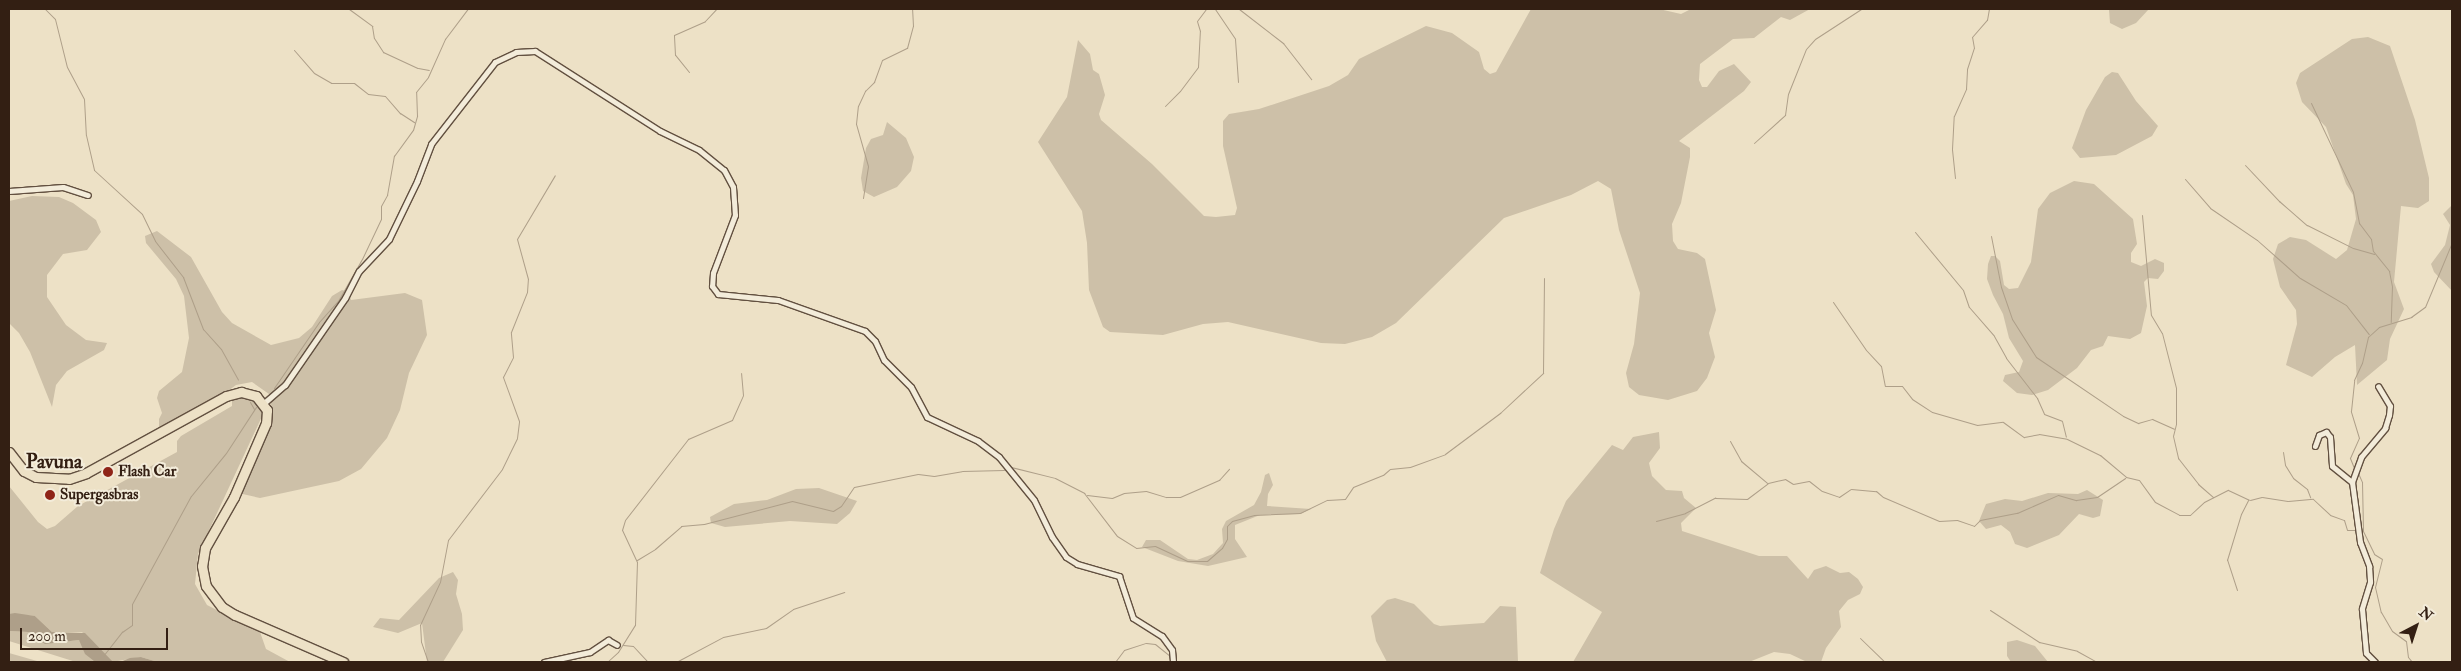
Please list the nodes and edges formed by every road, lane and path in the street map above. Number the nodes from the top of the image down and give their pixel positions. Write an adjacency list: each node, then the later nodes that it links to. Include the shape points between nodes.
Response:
1 (9, 191): 2 (street, via 63,187)
2 (88, 195)
3 (2378, 386): 7 (street, via 2390,406 2385,428 2361,457)
4 (264, 403): 6 (highway, via 249,393 226,396 94,469 69,479 36,477 16,462); 9 (highway, via 266,424 234,497 205,548 202,566 205,581 214,599 235,615); 11 (street, via 285,385 345,298 359,271 388,238 417,182 431,144 495,62 516,52 535,51 660,131 699,150 724,170 733,187 735,214 713,273 712,286 718,294 778,300 865,331 875,341 884,360 911,387 927,417 978,441 999,457 1034,500 1066,557 1077,564 1121,578 1133,618 1162,636 1172,650)
5 (2315, 446): 7 (street, via 2319,436 2326,432 2330,437 2332,466)
6 (9, 452)
7 (2352, 482): 12 (street, via 2360,542 2370,566 2370,582 2362,609 2366,653)
8 (617, 645): 10 (street, via 608,640 590,652)
9 (343, 662)
10 (544, 662)
11 (1173, 662)
12 (2376, 662)

